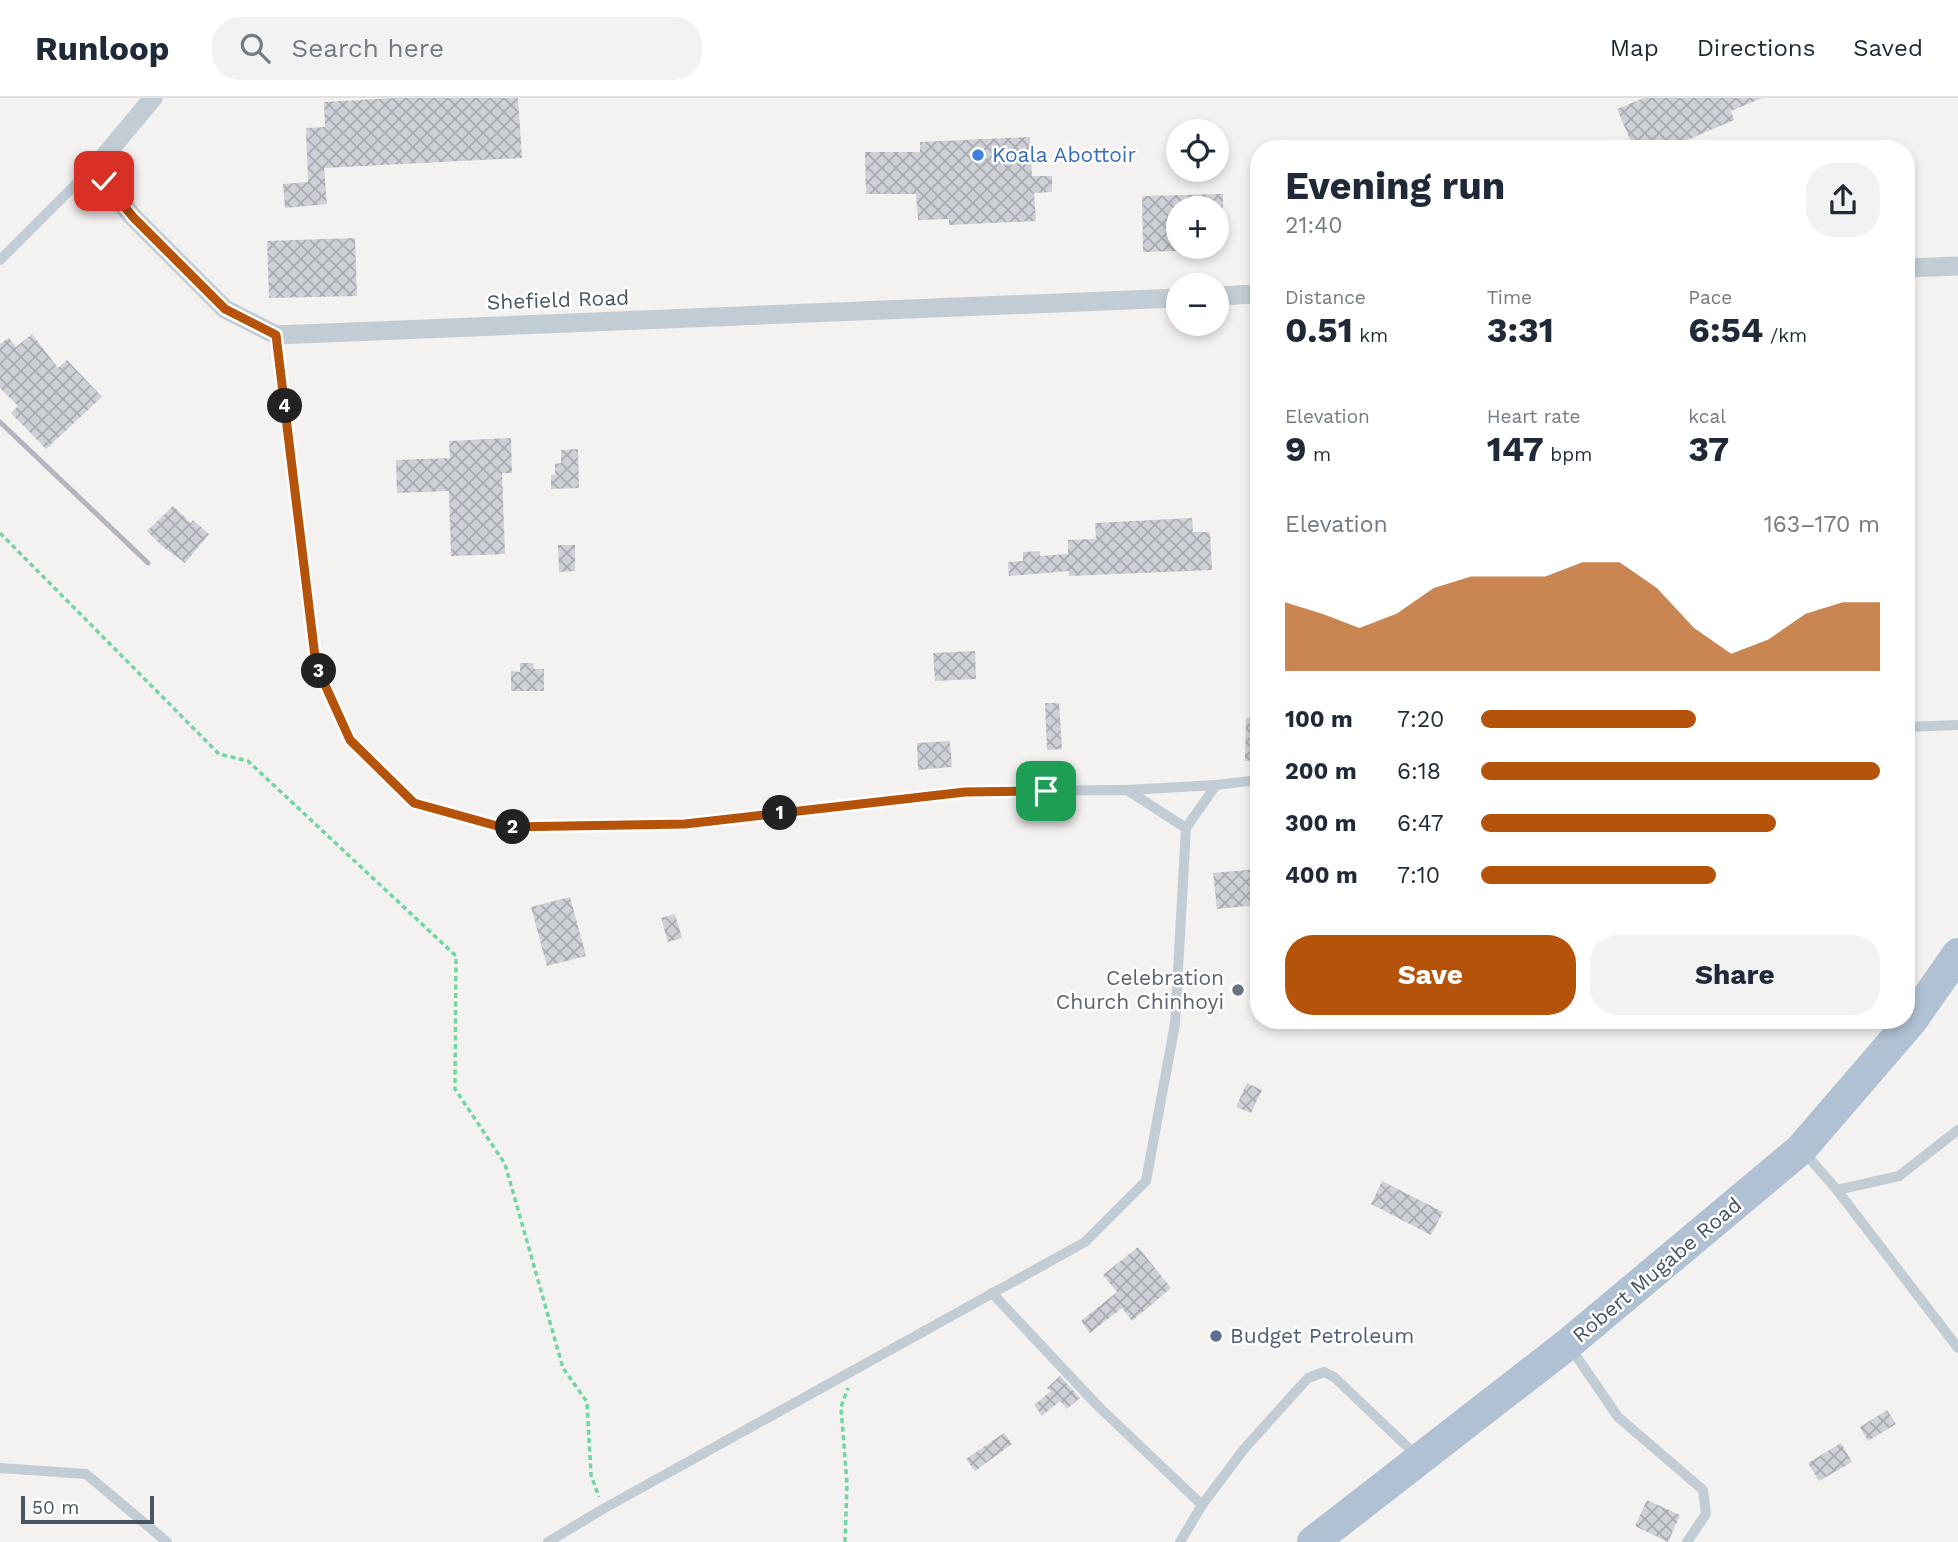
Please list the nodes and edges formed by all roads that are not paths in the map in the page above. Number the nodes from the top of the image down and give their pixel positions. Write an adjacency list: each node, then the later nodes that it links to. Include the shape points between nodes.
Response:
1 (153, 98): 2 (street)
2 (103, 158): 3 (lane); 9 (street, Shefield Road, via 104,181 142,226 225,309)
3 (0, 260)
4 (1958, 266): 5 (street)
5 (1915, 268)
6 (1250, 294): 7 (street)
7 (1229, 295)
8 (1166, 298): 9 (street, Shefield Road)
9 (276, 335): 14 (lane, via 316,665 350,740 414,803 501,827 685,824 965,792)
10 (1958, 726): 11 (lane)
11 (1915, 727)
12 (1250, 781): 13 (lane)
13 (1216, 785): 14 (lane); 15 (lane)
14 (1127, 790): 15 (lane)
15 (1186, 828): 22 (lane, via 1175,1024 1146,1181 1084,1242)
16 (1958, 954): 17 (main road, Robert Mugabe Road)
17 (1915, 1016)
18 (1904, 1029): 20 (main road, Robert Mugabe Road)
19 (1958, 1130): 21 (lane, via 1899,1176)
20 (1801, 1149): 21 (lane); 23 (main road, Robert Mugabe Road)
21 (1837, 1190): 24 (lane)
22 (992, 1293): 27 (lane, via 1098,1406); 29 (lane)
23 (1568, 1344): 25 (main road, Robert Mugabe Road); 32 (lane, via 1618,1417 1703,1490 1706,1514)
24 (1958, 1348)
25 (1419, 1458): 27 (lane, via 1324,1372 1308,1378 1244,1449); 31 (main road, Robert Mugabe Road)
26 (0, 1468): 28 (lane, via 86,1474)
27 (1202, 1505): 30 (lane)
28 (167, 1542)
29 (548, 1542)
30 (1180, 1542)
31 (1313, 1542)
32 (1687, 1542)

